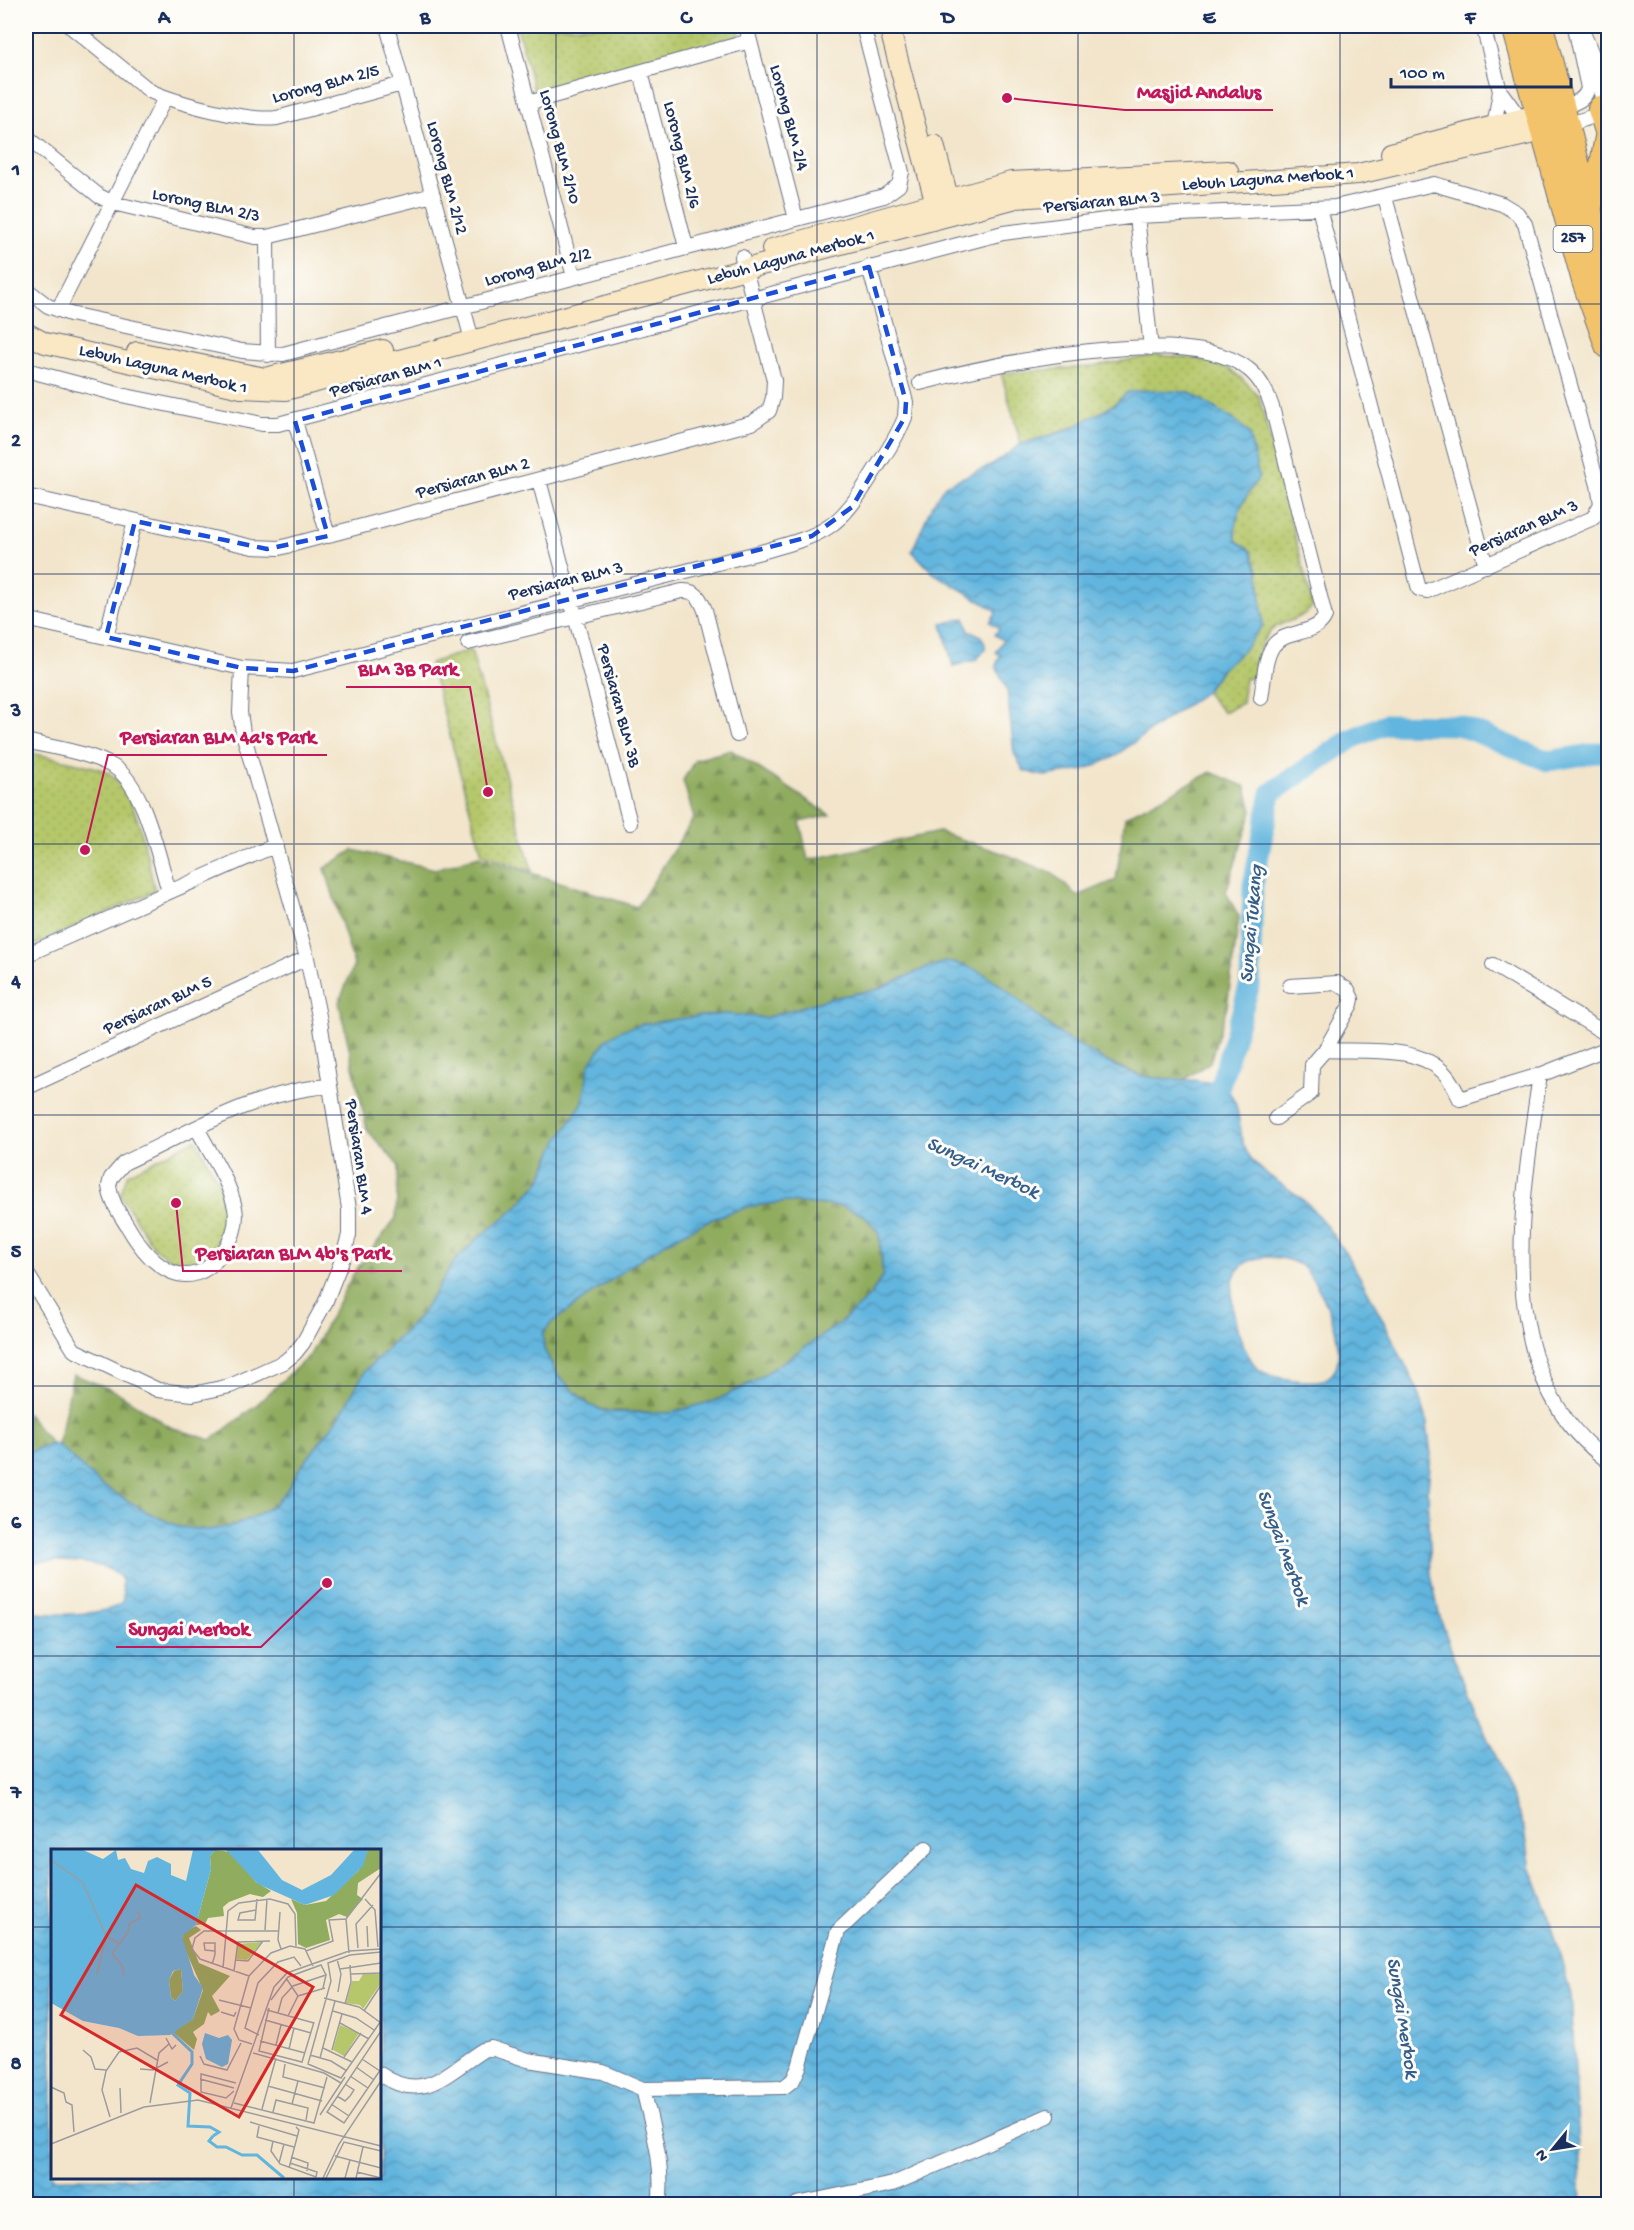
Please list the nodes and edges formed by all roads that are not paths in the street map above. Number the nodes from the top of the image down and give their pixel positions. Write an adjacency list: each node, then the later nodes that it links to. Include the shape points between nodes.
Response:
1 (70, 26): 17 (street, Lorong BLM 2/5, via 131,78)
2 (387, 26): 15 (street, Lorong BLM 2/12)
3 (508, 26): 18 (street, Lorong BLM 2/10)
4 (746, 26): 13 (street, Lorong BLM 2/4)
5 (863, 26): 31 (street, Lorong BLM 2/2, via 902,178 895,190 884,196)
6 (889, 26): 29 (street)
7 (903, 26): 29 (street)
8 (1482, 26): 16 (street)
9 (1515, 26): 19 (highway, 257)
10 (1540, 26): 19 (highway, 257)
11 (1575, 26): 19 (street, via 1588,88 1586,96)
12 (1580, 26): 20 (street, via 1593,58)
13 (750, 41): 14 (street); 31 (street, Lorong BLM 2/4)
14 (641, 72): 18 (street); 33 (street, Lorong BLM 2/6)
15 (402, 84): 17 (street, Lorong BLM 2/5, via 266,120); 24 (street, Lorong BLM 2/12)
16 (1500, 91): 19 (street); 21 (street)
17 (165, 98): 26 (street)
18 (528, 103): 36 (street, Lorong BLM 2/10)
19 (1546, 120): 20 (street, via 1594,116); 21 (street, Lebuh Laguna Merbok 1); 28 (highway, 257); 29 (street, Lebuh Laguna Merbok 1, via 1358,174 1026,196); 45 (highway, 257, via 1585,281)
20 (1605, 120)
21 (1494, 127): 29 (street, Lebuh Laguna Merbok 1, via 1341,163 1024,181)
22 (1608, 136): 28 (highway, via 1601,173)
23 (26, 137): 26 (street, Lorong BLM 2/3)
24 (433, 195): 32 (street, Lorong BLM 2/3); 40 (street, Lorong BLM 2/12)
25 (1385, 197): 27 (street, Persiaran BLM 3); 55 (street); 55 (street, Persiaran BLM 3, via 1441,185 1502,204 1521,218 1596,474 1601,504 1593,518)
26 (112, 203): 32 (street, Lorong BLM 2/3); 41 (street)
27 (1319, 208): 30 (street, Persiaran BLM 3); 55 (street, Persiaran BLM 3, via 1416,582 1423,592 1428,591)
28 (1588, 209): 37 (highway, 257)
29 (944, 210): 34 (street, Lebuh Laguna Merbok 1)
30 (1137, 216): 35 (street, Persiaran BLM 3, via 1003,232); 46 (street)
31 (796, 219): 33 (street, Lorong BLM 2/2)
32 (267, 237): 47 (street)
33 (686, 247): 36 (street, Lorong BLM 2/2)
34 (743, 264): 39 (street, Persiaran BLM 2); 44 (street, Lebuh Laguna Merbok 1)
35 (869, 267): 39 (street, Persiaran BLM 3); 56 (street, Persiaran BLM 3, via 906,402 905,417 846,514 824,531 796,542)
36 (574, 277): 40 (street, Lorong BLM 2/2)
37 (1608, 284)
38 (26, 289): 41 (street, Lorong BLM 2/2)
39 (753, 298): 50 (street, Persiaran BLM 1); 51 (street, Persiaran BLM 2, via 774,380 773,398 764,417)
40 (463, 307): 44 (street, Lorong BLM 2/12); 47 (street, Lorong BLM 2/2, via 295,353)
41 (58, 310): 47 (street, Lorong BLM 2/2)
42 (26, 318): 44 (street, Lebuh Laguna Merbok 1, via 61,336 265,378)
43 (26, 333): 44 (street, Lebuh Laguna Merbok 1, via 45,343 270,391 298,387)
44 (470, 334)
45 (1608, 345)
46 (1151, 348): 49 (street, via 1005,363); 62 (street, via 1189,349 1237,362 1264,387 1272,407 1325,616 1323,623 1280,639 1272,647)
47 (268, 355)
48 (26, 370): 50 (street, Persiaran BLM 1, via 121,395 262,424)
49 (920, 383)
50 (295, 421): 54 (street)
51 (540, 480): 54 (street, Persiaran BLM 2); 56 (street, Persiaran BLM 3B)
52 (26, 496): 53 (street, Persiaran BLM 2)
53 (135, 520): 54 (street, Persiaran BLM 2, via 267,549); 59 (street)
54 (328, 536)
55 (1486, 566)
56 (572, 598): 57 (street, Persiaran BLM 3B); 61 (street, Persiaran BLM 3, via 302,669)
57 (577, 617): 60 (street); 63 (street, via 682,591 693,592 705,610); 65 (street, Persiaran BLM 3B)
58 (26, 619): 59 (street, Persiaran BLM 3)
59 (106, 637): 61 (street, Persiaran BLM 3)
60 (468, 643)
61 (242, 668): 66 (street, Persiaran BLM 4, via 243,733)
62 (1261, 698)
63 (737, 735)
64 (26, 741): 67 (street, via 103,761 124,774 142,807)
65 (630, 823)
66 (276, 845): 67 (street); 69 (street, Persiaran BLM 4)
67 (169, 891): 68 (street)
68 (26, 955)
69 (307, 958): 76 (street, Persiaran BLM 4); 77 (street, Persiaran BLM 5)
70 (1493, 964): 72 (street)
71 (1290, 986): 74 (street, via 1329,982 1342,985 1350,994 1351,1004)
72 (1608, 1035)
73 (1608, 1048): 75 (street)
74 (1324, 1050): 75 (street, via 1421,1058 1445,1074 1460,1100); 78 (street, via 1312,1065 1311,1094)
75 (1540, 1075): 81 (street, via 1522,1197 1522,1291 1526,1318 1541,1368 1560,1409)
76 (330, 1086): 79 (street, via 265,1098); 80 (street, Persiaran BLM 4, via 349,1209 349,1235 325,1304 303,1344 284,1362 230,1386 206,1392 158,1390 74,1350)
77 (26, 1088)
78 (1276, 1118)
79 (197, 1128): 79 (street, via 230,1194 235,1224 226,1248 212,1265 195,1274 173,1273 158,1266 139,1246 115,1206 109,1186 124,1163)
80 (26, 1272)
81 (1608, 1461)
82 (926, 1848): 84 (street, via 837,1931 799,2067 789,2084 773,2088)
83 (381, 2075): 84 (street, via 401,2087 423,2088 491,2048 528,2060 603,2072)
84 (643, 2089): 86 (street, via 658,2152)
85 (1048, 2116): 87 (street, via 893,2184)
86 (659, 2205)
87 (797, 2205)

